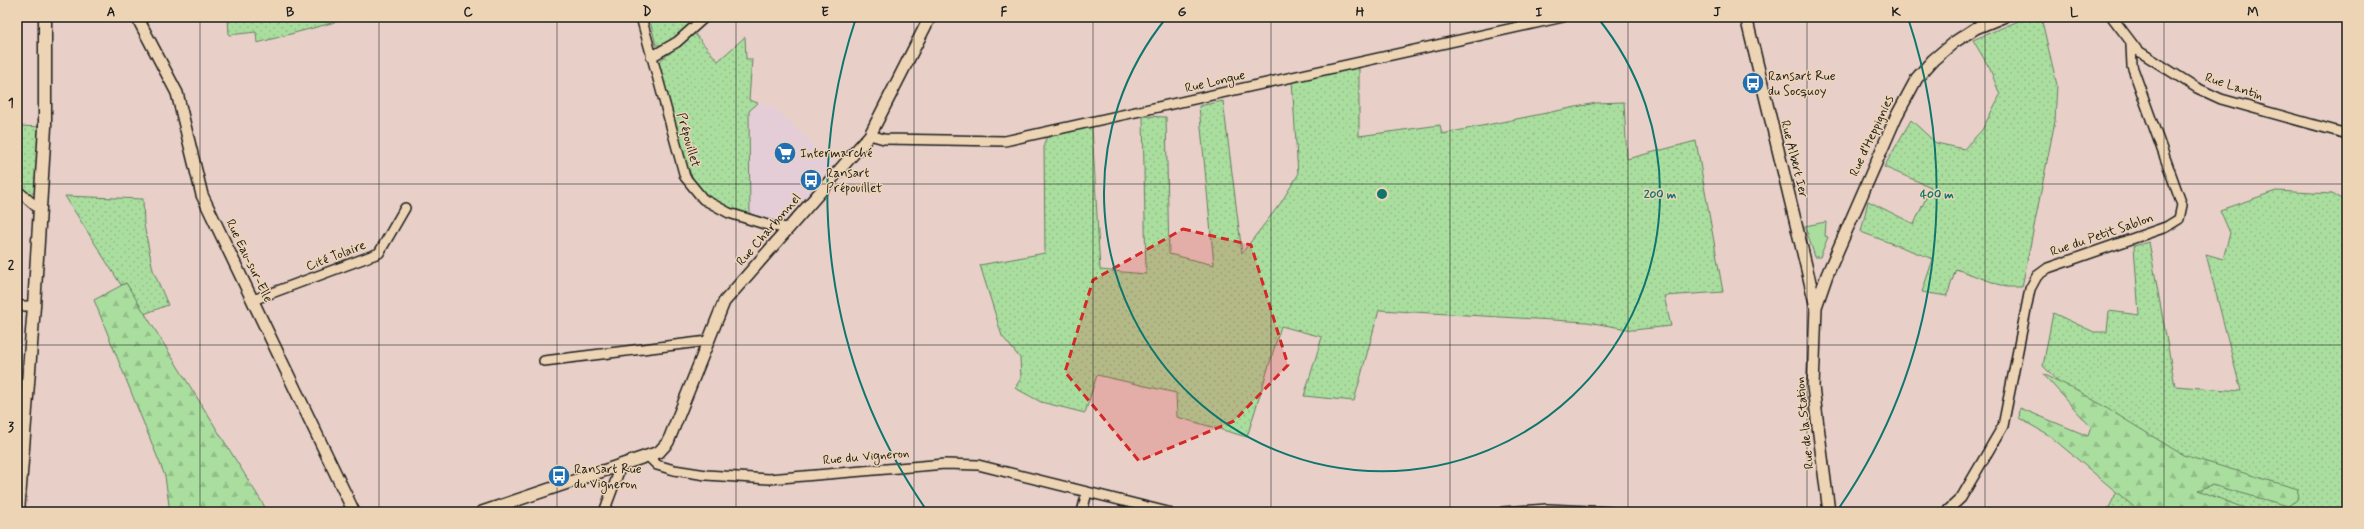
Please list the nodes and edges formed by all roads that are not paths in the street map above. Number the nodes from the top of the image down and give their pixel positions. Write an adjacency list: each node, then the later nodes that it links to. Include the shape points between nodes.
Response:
1 (45, 17): 16 (main road, via 45,127)
2 (137, 17): 18 (street, Rue Eau-sur-Elle, via 177,93 202,196)
3 (641, 17): 11 (street, Prépouillet)
4 (705, 17): 11 (street, via 677,42)
5 (930, 17): 13 (street, Rue Charbonnel)
6 (1563, 17): 13 (street, Rue Longue, via 1005,141 884,139)
7 (1746, 17): 21 (street, Rue Albert Ier)
8 (2003, 17): 21 (street, Rue d'Heppignies, via 1976,28 1953,43 1916,78 1847,227)
9 (2112, 17): 10 (street, Rue Lantin)
10 (2131, 45): 12 (street, Rue Lantin, via 2174,75 2222,99); 37 (street, Rue du Petit Sablon, via 2132,66 2182,205 2179,219 2166,227 2048,268 2037,276 2030,289 2003,426 1960,498)
11 (651, 57): 17 (street, Prépouillet, via 685,177 703,200 729,213 771,226)
12 (2347, 134)
13 (870, 135): 17 (street, Rue Charbonnel)
14 (17, 190): 16 (street)
15 (405, 208): 18 (street, Cité Tolaire, via 379,254)
16 (40, 209): 20 (main road)
17 (789, 228): 22 (street, Rue Charbonnel, via 724,302)
18 (252, 300): 29 (street, Rue Eau-sur-Elle)
19 (17, 306): 20 (street)
20 (34, 306): 26 (main road)
21 (1816, 307): 36 (street, Rue de la Station, via 1813,387)
22 (708, 341): 23 (street); 24 (street, Rue Charbonnel, via 668,442 659,452)
23 (544, 361)
24 (649, 457): 25 (street, Rue Charbonnel); 27 (street, Rue du Vigneron, via 657,464 674,470 706,476 768,479 945,464 978,465)
25 (621, 466): 30 (street, Rue Charbonnel, via 590,474); 31 (street)
26 (18, 479): 28 (main road)
27 (1087, 492): 32 (street); 33 (street, Rue du Vigneron)
28 (17, 510)
29 (354, 512)
30 (482, 512)
31 (604, 512)
32 (1082, 512)
33 (1168, 512)
34 (1503, 512): 35 (street, via 1547,509)
35 (1611, 512)
36 (1829, 512)
37 (1946, 512)

